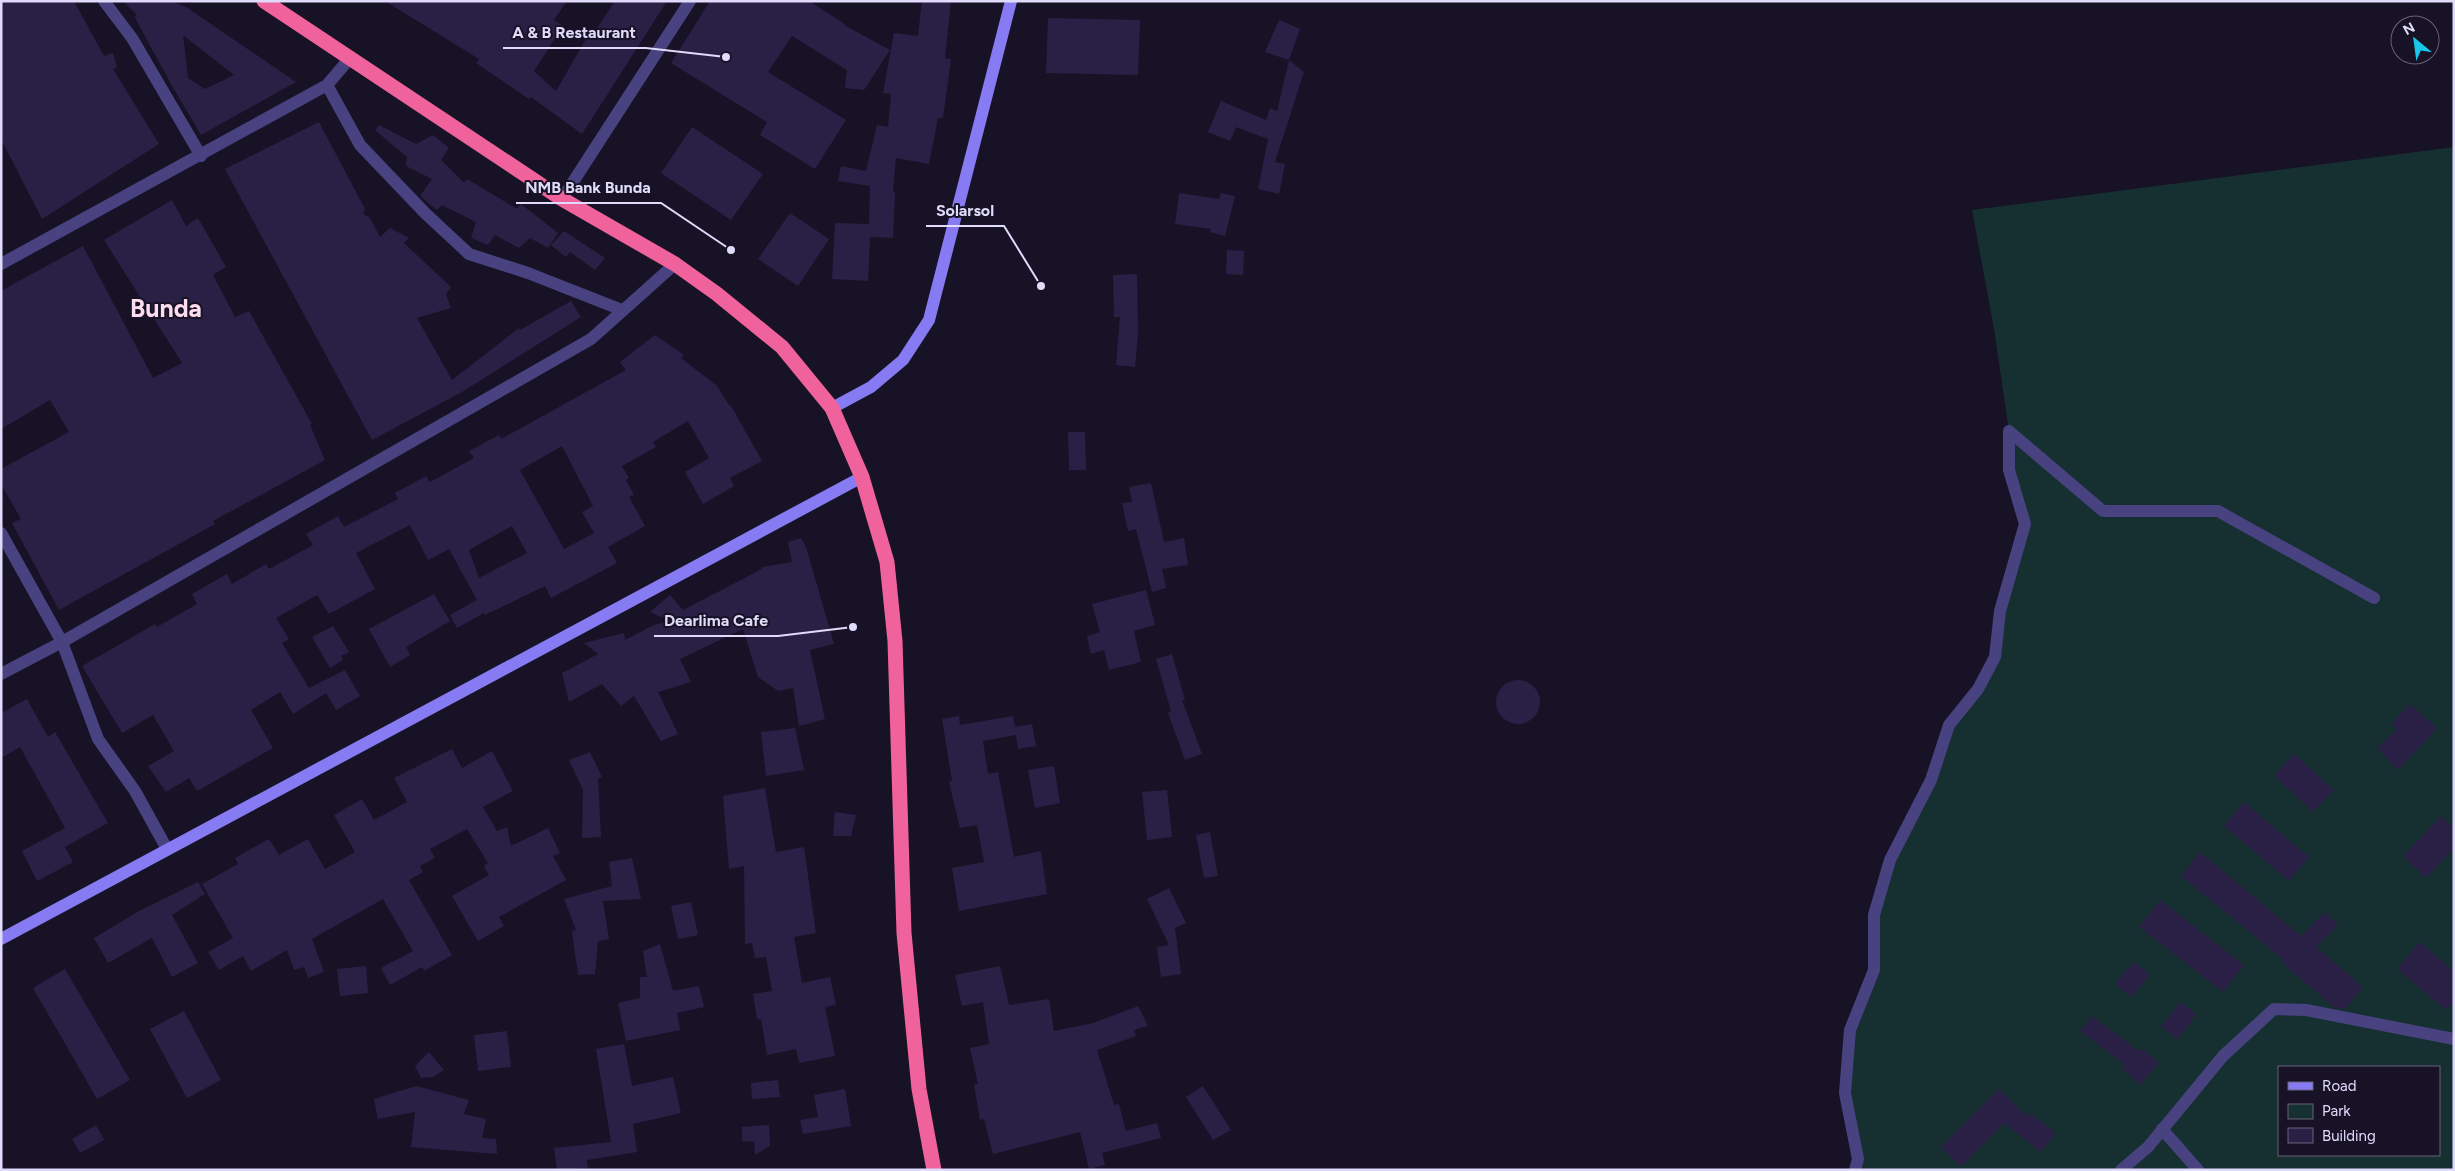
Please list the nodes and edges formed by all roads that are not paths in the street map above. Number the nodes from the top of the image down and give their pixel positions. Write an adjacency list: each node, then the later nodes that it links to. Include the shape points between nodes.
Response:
1 (104, 1): 7 (street, via 132,38)
2 (264, 1): 5 (highway)
3 (690, 1): 8 (street)
4 (1010, 1): 12 (main road, via 929,320 903,360 870,387)
5 (350, 58): 6 (street); 8 (highway)
6 (328, 85): 7 (street); 11 (street, via 360,145 469,254)
7 (201, 156): 9 (street)
8 (562, 199): 10 (highway)
9 (1, 264)
10 (675, 264): 11 (street); 12 (highway, via 782,348)
11 (622, 310): 16 (street, via 591,340)
12 (832, 408): 13 (highway)
13 (862, 477): 18 (main road); 22 (highway, via 887,562 895,641 904,933 919,1089)
14 (1, 533): 16 (street)
15 (2374, 598): 23 (street, via 2218,511 2104,511 2009,431 2008,470 2024,524 2000,611 1996,657 1978,689 1949,725 1931,780 1890,860 1874,914 1874,970 1850,1030 1845,1093 1858,1159)
16 (62, 642): 17 (street); 18 (street, via 98,739 135,791)
17 (1, 674)
18 (167, 849): 19 (main road)
19 (1, 939)
20 (2454, 1039): 21 (street, via 2306,1010 2274,1009 2223,1056)
21 (2162, 1130): 24 (street); 25 (street)
22 (934, 1170)
23 (1855, 1170)
24 (2121, 1170)
25 (2198, 1170)

